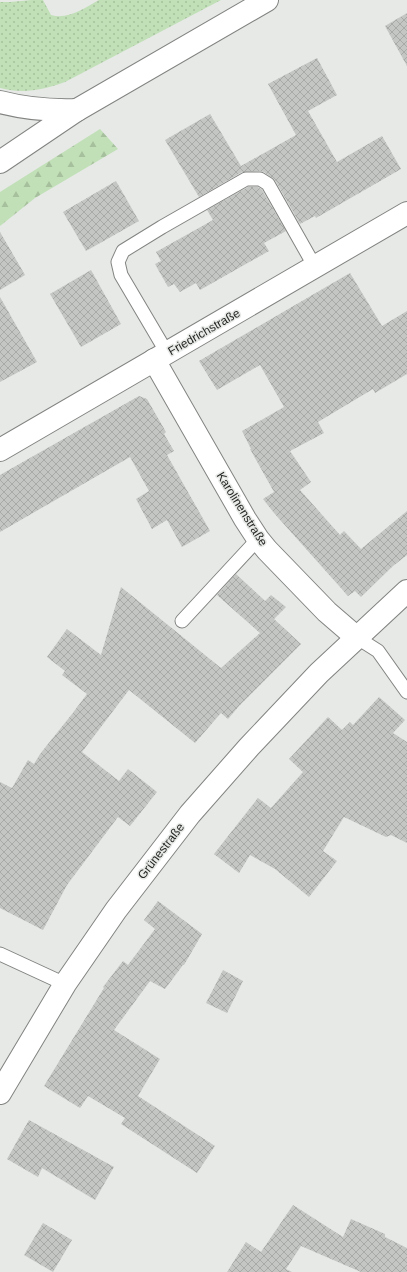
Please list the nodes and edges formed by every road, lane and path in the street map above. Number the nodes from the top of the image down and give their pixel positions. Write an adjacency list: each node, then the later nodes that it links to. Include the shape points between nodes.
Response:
1 (267, 0): 3 (street)
2 (0, 102): 3 (street, via 49,111)
3 (77, 110): 4 (street)
4 (0, 162)
5 (407, 213): 6 (street, Friedrichstraße)
6 (315, 266): 7 (street, Friedrichstraße); 7 (lane, via 268,184 260,179 246,179 162,227 124,251 118,262 121,275)
7 (160, 357): 8 (street, Friedrichstraße); 9 (street, Karolinenstraße, via 241,512)
8 (0, 450)
9 (258, 539): 11 (lane); 12 (street, Karolinenstraße, via 327,612)
10 (407, 591): 12 (street, Grünestraße)
11 (182, 622)
12 (356, 637): 13 (lane, via 378,651); 15 (street, Grünestraße, via 249,747 190,814 116,910)
13 (407, 692)
14 (0, 954): 15 (lane)
15 (65, 984): 16 (street, Grünestraße)
16 (0, 1093)

